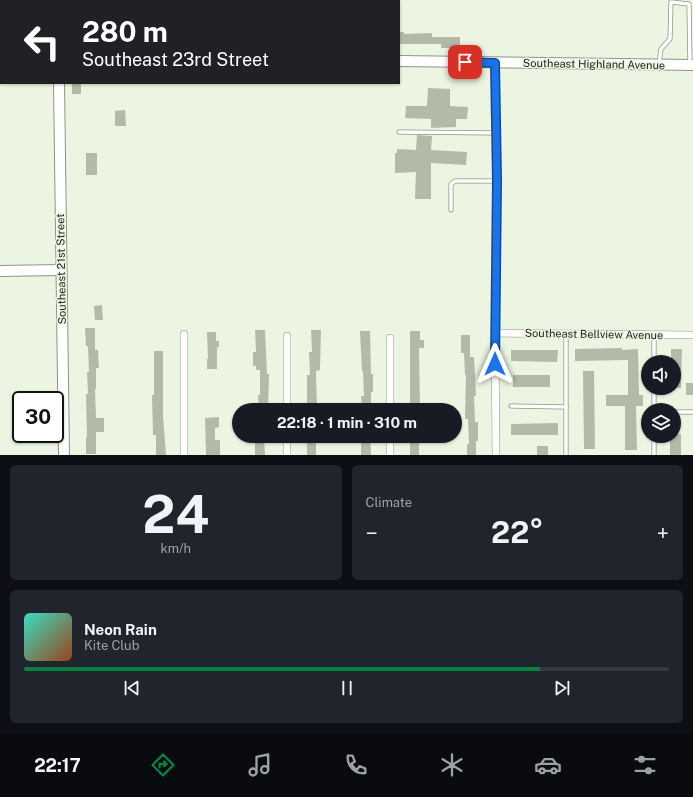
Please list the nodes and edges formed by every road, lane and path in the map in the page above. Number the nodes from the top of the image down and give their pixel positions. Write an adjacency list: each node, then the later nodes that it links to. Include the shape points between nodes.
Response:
1 (692, 0): 2 (lane)
2 (689, 4): 3 (lane); 6 (lane, via 671,2 670,39 661,49)
3 (691, 10): 7 (lane)
4 (400, 61): 5 (street, Southeast Highland Avenue)
5 (495, 63): 6 (street, Southeast Highland Avenue); 10 (street)
6 (659, 65): 7 (street, Southeast Highland Avenue)
7 (691, 65)
8 (59, 84): 13 (street, Southeast 21st Street)
9 (399, 132): 10 (lane)
10 (496, 133): 11 (street)
11 (497, 181): 12 (lane, via 455,181 451,184); 15 (street)
12 (451, 210)
13 (62, 270): 14 (street); 32 (street, Southeast 21st Street)
14 (0, 271)
15 (495, 333): 16 (street, Southeast Bellview Avenue); 36 (street)
16 (566, 333): 18 (street, Southeast Bellview Avenue); 26 (lane)
17 (184, 334): 33 (street)
18 (654, 334): 19 (street, Southeast Bellview Avenue); 22 (lane)
19 (693, 334)
20 (287, 336): 23 (street)
21 (390, 338): 24 (street)
22 (654, 355)
23 (287, 403)
24 (390, 403)
25 (511, 406): 26 (lane)
26 (566, 407): 37 (lane)
27 (681, 412): 28 (lane)
28 (693, 412)
29 (287, 443): 34 (street)
30 (390, 443): 35 (street)
31 (654, 443): 38 (lane)
32 (64, 455)
33 (184, 455)
34 (287, 455)
35 (390, 455)
36 (496, 455)
37 (566, 455)
38 (654, 455)

